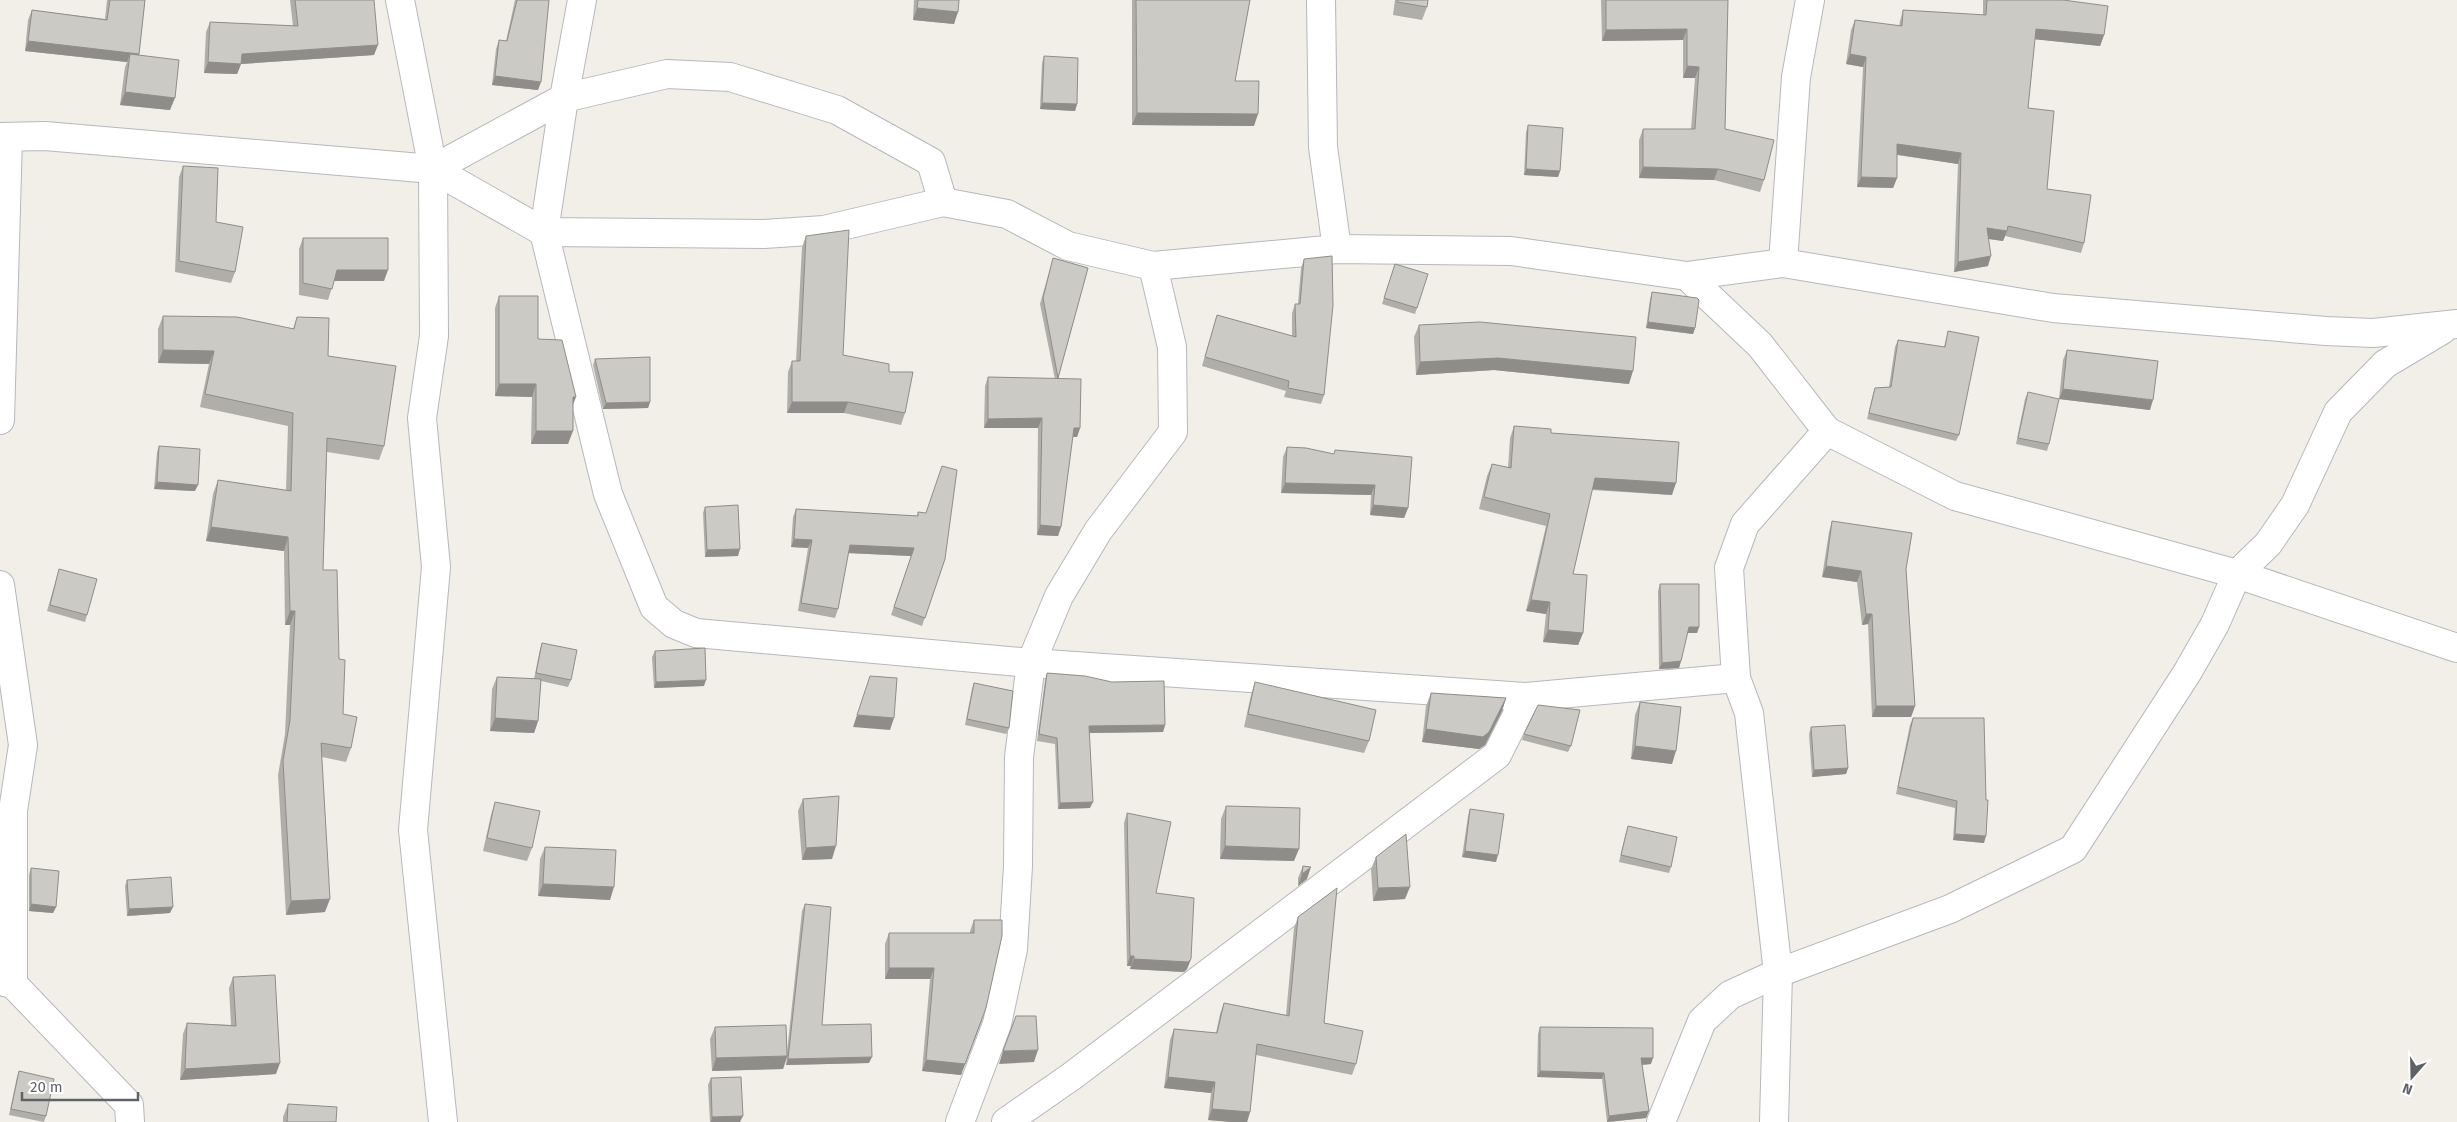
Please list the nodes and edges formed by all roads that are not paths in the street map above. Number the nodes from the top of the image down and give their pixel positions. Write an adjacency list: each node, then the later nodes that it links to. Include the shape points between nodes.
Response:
1 (400, 0): 7 (street)
2 (582, 0): 5 (street)
3 (1321, 0): 10 (street, via 1324,147)
4 (1810, 0): 11 (street, via 1796,77)
5 (564, 98): 7 (street); 8 (street, via 667,74 730,77 837,110 899,143 931,162); 9 (street)
6 (4, 137): 7 (street, via 45,136); 15 (street)
7 (432, 169): 9 (street); 26 (street, via 434,336 422,418 436,568 413,830)
8 (943, 202): 9 (street, via 824,230 764,234); 12 (street, via 1007,214 1068,246)
9 (544, 232): 20 (street, via 608,494 654,607 674,624 696,633)
10 (1337, 249): 12 (street); 13 (street, via 1511,251)
11 (1783, 263): 13 (street); 14 (street, via 2053,308 2124,315 2374,333)
12 (1153, 266): 20 (street, via 1172,347 1173,432 1098,531 1059,596)
13 (1687, 276): 16 (street, via 1760,346)
14 (2453, 325): 17 (street, via 2385,364 2338,412 2295,505 2268,544)
15 (0, 420)
16 (1827, 431): 17 (street, via 1956,496); 21 (street, via 1745,524 1729,568)
17 (2237, 574): 19 (street); 23 (street, via 2188,673 2073,849 1950,909)
18 (0, 585): 24 (street, via 23,745 14,811)
19 (2457, 648)
20 (1031, 663): 22 (street); 27 (street, via 1020,757 1013,949 997,1024)
21 (1736, 678): 22 (street); 23 (street, via 1749,713)
22 (1526, 697): 28 (street, via 1498,755 1080,1070)
23 (1778, 972): 29 (street, via 1730,995 1702,1021); 30 (street)
24 (6, 982): 25 (street, via 128,1105)
25 (130, 1122)
26 (443, 1122)
27 (960, 1122)
28 (1006, 1122)
29 (1661, 1122)
30 (1774, 1122)

